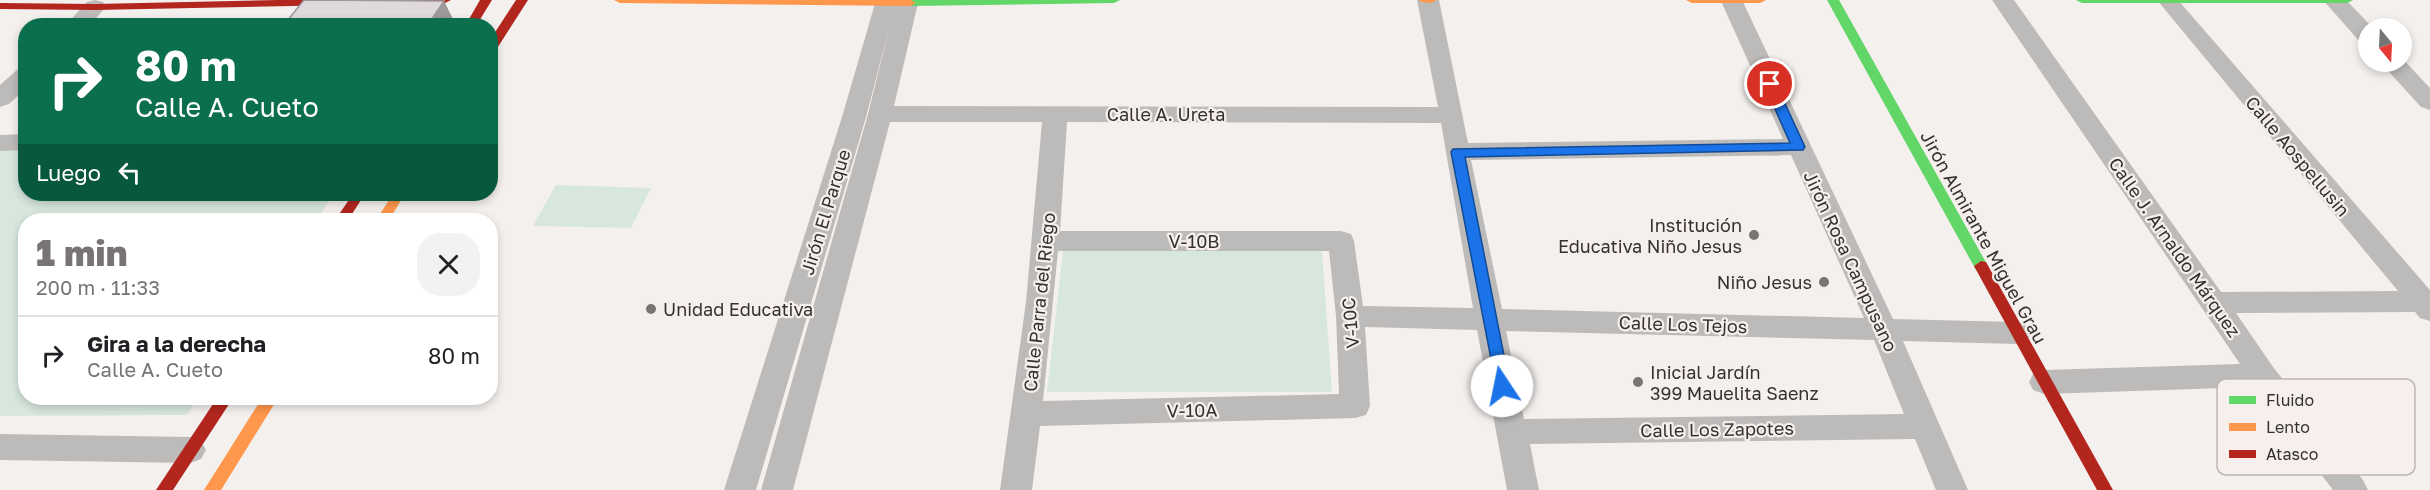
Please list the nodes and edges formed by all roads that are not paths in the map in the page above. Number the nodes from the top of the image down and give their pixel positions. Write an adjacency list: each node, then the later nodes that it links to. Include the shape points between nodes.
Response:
1 (445, 0): 17 (street)
2 (486, 0): 22 (street)
3 (522, 0): 24 (street)
4 (620, 0): 5 (street)
5 (719, 0): 18 (street)
6 (1114, 0): 18 (street)
7 (1428, 0): 31 (street)
8 (1692, 0): 15 (street)
9 (1760, 0): 15 (street)
10 (1833, 0): 43 (street, Jirón Almirante Miguel Grau)
11 (2003, 0): 38 (street, Calle J. Arnaldo Márquez)
12 (2082, 0): 16 (street)
13 (2334, 0): 14 (street); 16 (street); 23 (street)
14 (2347, 0)
15 (1732, 1): 34 (street, Jirón Rosa Campusano)
16 (2166, 1): 39 (street, Calle Aospellusin)
17 (304, 2): 20 (street)
18 (896, 3): 30 (street, Jirón El Parque); 58 (street, Jirón El Parque, via 854,117)
19 (0, 6): 20 (street)
20 (95, 7): 21 (street)
21 (84, 18)
22 (475, 18)
23 (2358, 26)
24 (498, 38)
25 (2402, 72): 28 (street)
26 (18, 82): 27 (street)
27 (0, 99)
28 (2430, 102)
29 (1054, 113): 30 (street, Calle A. Ureta); 31 (street, Calle A. Ureta); 36 (street, Calle Parra del Riego)
30 (880, 114): 59 (street, Jirón El Parque)
31 (1452, 115): 35 (street)
32 (0, 142): 33 (street)
33 (18, 142)
34 (1798, 147): 35 (street); 42 (street, Jirón Rosa Campusano)
35 (1457, 152): 41 (street)
36 (1047, 241): 37 (street, V-10B); 50 (street, Calle Parra del Riego)
37 (1341, 241): 40 (street, V-10C)
38 (2214, 303): 39 (street); 44 (street, Calle J. Arnaldo Márquez)
39 (2428, 304)
40 (1350, 316): 41 (street, Calle Los Tejos); 49 (street, V-10C)
41 (1489, 318): 42 (street, Calle Los Tejos); 52 (street)
42 (1884, 331): 43 (street, Calle Los Tejos); 51 (street, Jirón Rosa Campusano)
43 (2017, 333): 46 (street, Jirón Almirante Miguel Grau)
44 (2263, 375): 45 (street, Calle J. Arnaldo Márquez); 46 (street)
45 (2266, 379)
46 (2044, 382): 63 (street, Jirón Almirante Miguel Grau)
47 (220, 405): 54 (street)
48 (266, 405): 57 (street)
49 (1355, 406): 50 (street, V-10A)
50 (1028, 414): 60 (street, Calle Parra del Riego)
51 (1924, 426): 52 (street, Calle Los Zapotes); 62 (street, Jirón Rosa Campusano)
52 (1511, 432): 61 (street)
53 (0, 447): 54 (street)
54 (190, 450): 56 (street)
55 (2340, 475): 64 (street, Calle J. Arnaldo Márquez)
56 (164, 490)
57 (212, 490)
58 (741, 490)
59 (777, 490)
60 (1016, 490)
61 (1523, 490)
62 (1952, 490)
63 (2105, 490)
64 (2352, 490)

